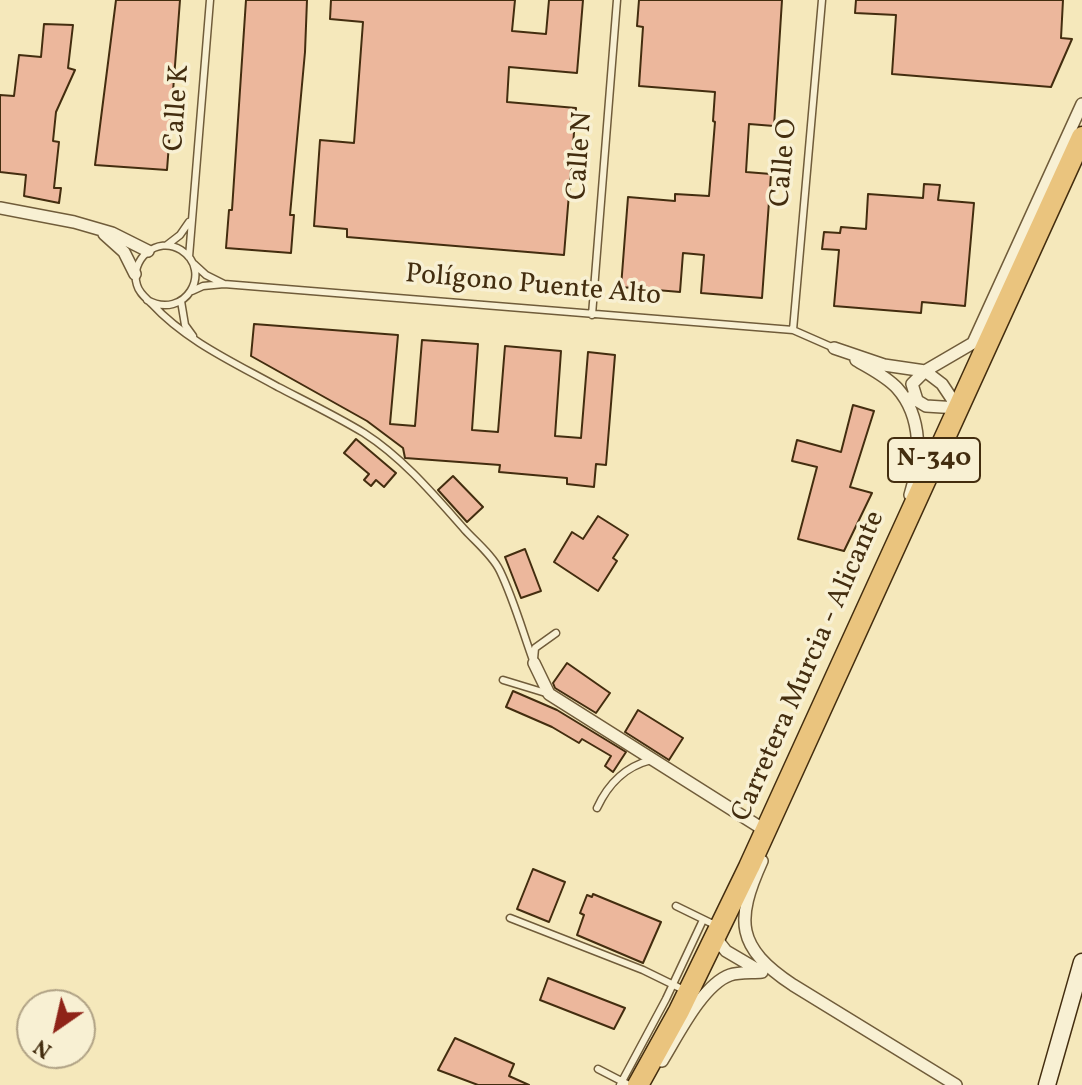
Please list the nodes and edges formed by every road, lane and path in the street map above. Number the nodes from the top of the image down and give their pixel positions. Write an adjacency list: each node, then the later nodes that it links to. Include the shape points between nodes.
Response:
1 (210, 0): 7 (lane, Calle K)
2 (617, 0): 17 (lane, Calle N)
3 (822, 0): 18 (lane, Calle O)
4 (1082, 104): 21 (street, via 973,343)
5 (1082, 137): 24 (highway, Carretera Murcia - Alicante / N-340)
6 (0, 208): 8 (street)
7 (191, 219): 9 (lane); 11 (lane, Calle K)
8 (97, 229): 10 (street); 12 (street, via 124,252)
9 (166, 245): 10 (lane); 11 (lane, Polígono Puente Alto)
10 (148, 251): 12 (lane)
11 (191, 260): 13 (lane, Polígono Puente Alto); 14 (lane)
12 (135, 274): 15 (lane)
13 (224, 284): 14 (lane, Polígono Puente Alto); 17 (lane, Polígono Puente Alto)
14 (191, 291): 16 (lane)
15 (147, 300): 16 (lane, via 164,306); 19 (lane)
16 (181, 301): 19 (lane, via 185,325)
17 (592, 315): 18 (lane, Polígono Puente Alto)
18 (793, 330): 20 (lane, Polígono Puente Alto)
19 (195, 339): 27 (lane, via 365,434 410,470 499,569)
20 (834, 348): 21 (street, via 884,365); 22 (street)
21 (925, 371): 23 (street, via 912,384); 24 (street, via 942,384)
22 (897, 388): 23 (street); 25 (street, via 914,415 918,448)
23 (917, 400): 24 (street, via 926,406)
24 (958, 408): 25 (highway, Carretera Murcia - Alicante / N-340)
25 (890, 557): 31 (highway, Carretera Murcia - Alicante / N-340)
26 (556, 633): 27 (lane, via 535,648)
27 (534, 663): 29 (street)
28 (503, 680): 29 (lane)
29 (549, 694): 30 (street)
30 (651, 760): 32 (lane, via 638,763 607,786); 33 (street)
31 (786, 787): 33 (highway, Carretera Murcia - Alicante / N-340); 39 (street, via 784,814 745,908 745,926 757,957)
32 (597, 808)
33 (766, 831): 36 (highway, Carretera Murcia - Alicante / N-340)
34 (676, 906): 36 (lane)
35 (510, 918): 40 (lane)
36 (713, 928): 38 (street, via 726,951); 40 (highway, Carretera Murcia - Alicante / N-340)
37 (1082, 962): 45 (main road)
38 (762, 972): 39 (street); 43 (street, via 728,976 693,1007)
39 (793, 985): 44 (street)
40 (681, 988): 42 (highway, Carretera Murcia - Alicante / N-340)
41 (598, 1069): 42 (lane)
42 (627, 1084)
43 (647, 1085)
44 (956, 1085)
45 (1047, 1085)

